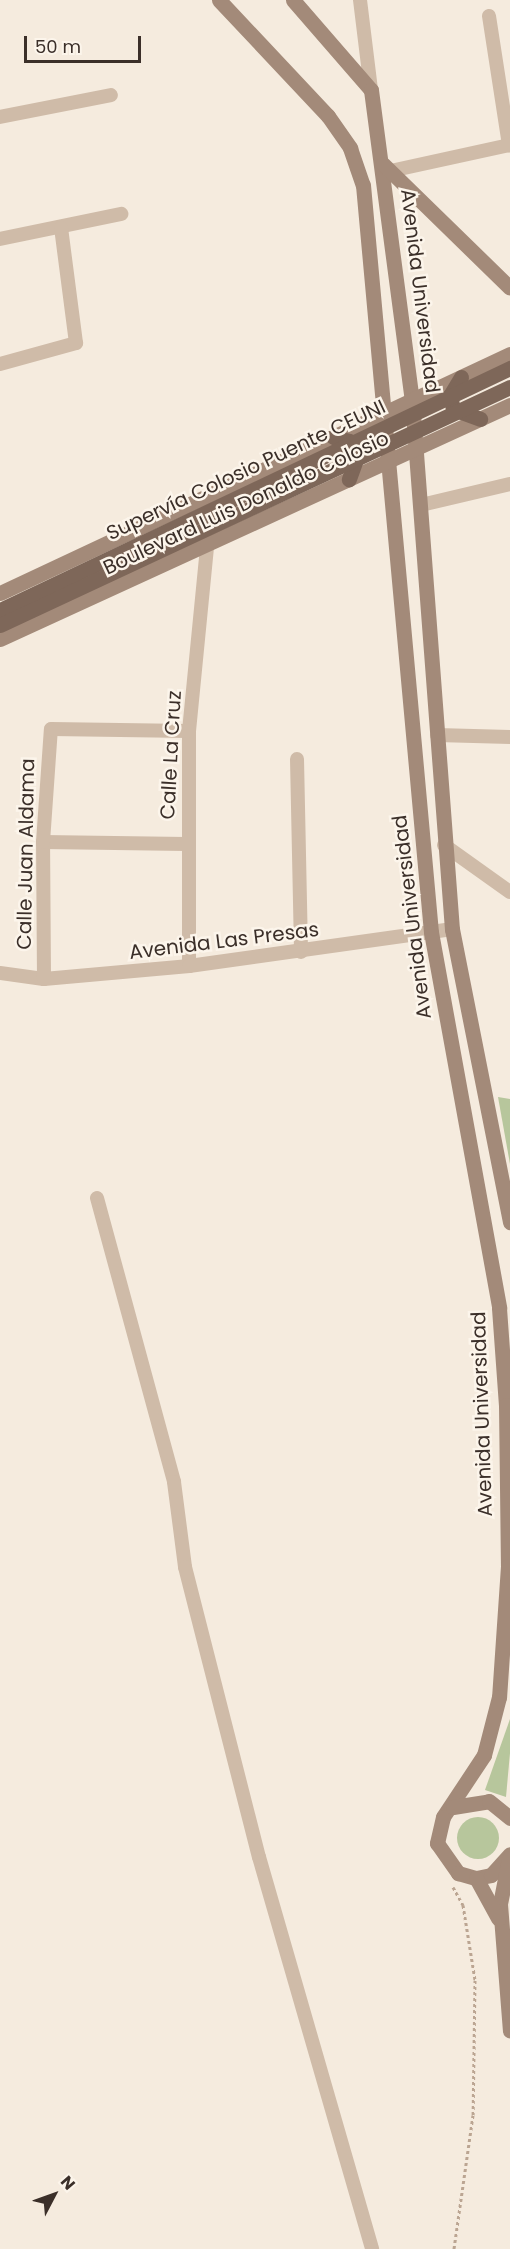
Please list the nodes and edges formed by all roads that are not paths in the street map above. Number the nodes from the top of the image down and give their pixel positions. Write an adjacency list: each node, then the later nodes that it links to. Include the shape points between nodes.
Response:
1 (219, 0): 21 (street, Avenida Universidad, via 328,116 350,148 363,185)
2 (292, 0): 5 (street)
3 (360, 0): 5 (street)
4 (489, 16): 8 (street)
5 (371, 90): 9 (street, Avenida Universidad)
6 (111, 95): 7 (street)
7 (0, 117)
8 (510, 145): 9 (street)
9 (389, 167): 13 (street); 19 (street, Avenida Universidad)
10 (121, 214): 11 (street)
11 (62, 228): 12 (street); 15 (street, via 76,343)
12 (0, 239)
13 (510, 288)
14 (510, 354): 17 (street, Boulevard Luis Donaldo Colosio)
15 (0, 364)
16 (510, 368): 31 (main road, Supervía Colosio Puente CEUNI, bridge)
17 (461, 377): 19 (street, Boulevard Luis Donaldo Colosio); 22 (main road, via 450,394 453,409)
18 (510, 387): 32 (main road, Supervía Colosio Puente CEUNI, bridge)
19 (412, 400): 21 (street, Boulevard Luis Donaldo Colosio); 24 (street, Avenida Universidad)
20 (510, 405): 22 (street, Boulevard Luis Donaldo Colosio)
21 (386, 412): 23 (street, Boulevard Luis Donaldo Colosio); 25 (street, Avenida Universidad)
22 (480, 419): 24 (street, Boulevard Luis Donaldo Colosio)
23 (333, 437): 26 (main road, via 349,441 358,454); 30 (street, Boulevard Luis Donaldo Colosio)
24 (417, 447): 25 (street, Boulevard Luis Donaldo Colosio); 28 (street, Avenida Universidad)
25 (392, 458): 26 (street, Boulevard Luis Donaldo Colosio); 43 (street, Avenida Universidad)
26 (349, 479): 29 (street, Boulevard Luis Donaldo Colosio)
27 (510, 484): 28 (street)
28 (421, 505): 35 (street, Avenida Universidad)
29 (207, 547): 33 (street, Boulevard Luis Donaldo Colosio); 34 (street, Calle La Cruz)
30 (0, 593)
31 (0, 610)
32 (0, 625)
33 (0, 639)
34 (189, 731): 38 (street, Calle Juan Aldama, via 51,729); 39 (street, Calle La Cruz)
35 (437, 735): 36 (street); 40 (street, Avenida Universidad)
36 (510, 737)
37 (297, 759): 44 (street)
38 (43, 842): 39 (street); 47 (street, Calle Juan Aldama)
39 (186, 844): 45 (street, Calle La Cruz)
40 (444, 844): 41 (street); 42 (street, Avenida Universidad)
41 (510, 892)
42 (452, 929): 43 (street, Avenida Las Presas); 49 (street, Avenida Universidad)
43 (431, 932): 44 (street, Avenida Las Presas); 50 (street, Avenida Universidad, via 499,1308 506,1405 508,1566 499,1697 484,1755)
44 (301, 952): 45 (street, Avenida Las Presas)
45 (189, 966): 47 (street, Avenida Las Presas)
46 (0, 973): 47 (street, Avenida Las Presas)
47 (44, 980)
48 (97, 1198): 56 (street, via 174,1482 185,1567 259,1857)
49 (510, 1222)
50 (450, 1809): 51 (street, via 462,1802 489,1801); 53 (street, Avenida Universidad, via 437,1830 444,1859 458,1873)
51 (510, 1818)
52 (510, 1854): 53 (street, via 491,1875); 54 (street)
53 (476, 1878): 54 (street)
54 (502, 1929): 55 (street)
55 (510, 2031)
56 (372, 2249)

